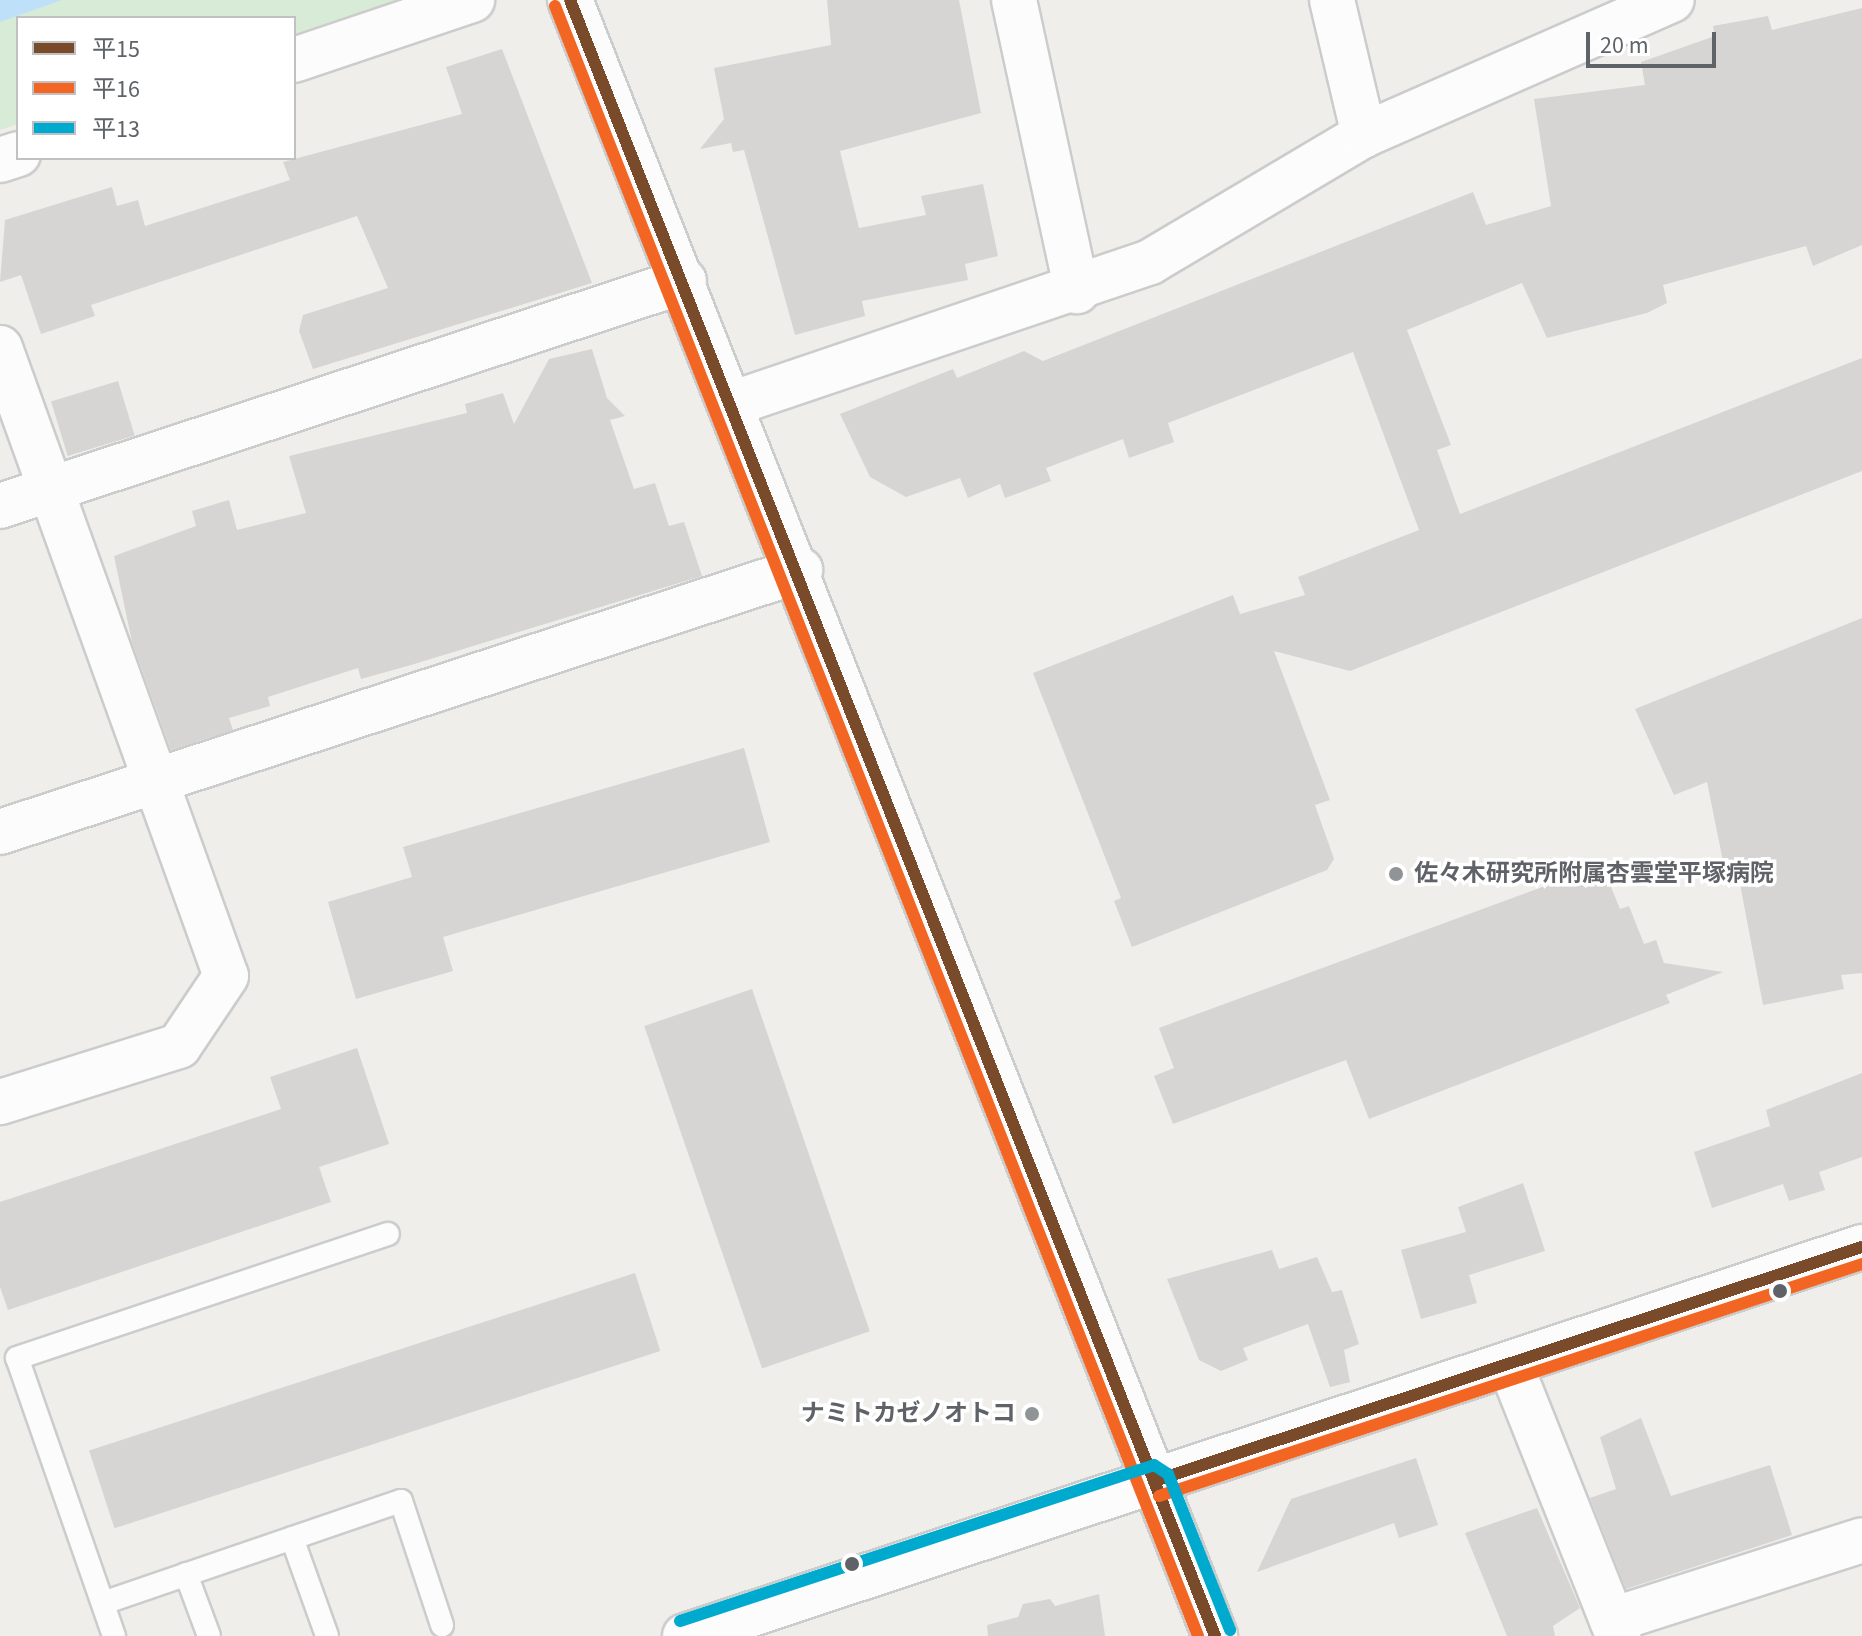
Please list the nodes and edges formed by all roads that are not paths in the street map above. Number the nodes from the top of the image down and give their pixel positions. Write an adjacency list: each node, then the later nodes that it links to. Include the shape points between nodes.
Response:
1 (472, 0): 6 (street)
2 (570, 0): 8 (street)
3 (1014, 0): 9 (street)
4 (1332, 0): 7 (street)
5 (1672, 0): 7 (street)
6 (296, 59)
7 (1364, 135): 9 (street, via 1150,262)
8 (684, 281): 11 (street); 12 (street)
9 (1077, 291): 11 (street, via 878,348)
10 (0, 348): 12 (street)
11 (734, 403): 14 (street)
12 (51, 491): 13 (street); 15 (street)
13 (0, 506)
14 (800, 570): 15 (street); 21 (street)
15 (153, 784): 16 (street); 17 (street, via 226,976 179,1046)
16 (0, 832)
17 (0, 1102)
18 (388, 1234): 25 (lane, via 17,1358)
19 (1862, 1247): 20 (street)
20 (1510, 1364): 21 (street); 28 (street)
21 (1154, 1481): 27 (street); 33 (street)
22 (292, 1538): 24 (lane); 26 (lane, via 401,1501); 31 (lane)
23 (1862, 1540): 28 (street)
24 (186, 1574): 25 (lane); 30 (lane)
25 (103, 1603): 29 (lane)
26 (442, 1625)
27 (759, 1625): 32 (street)
28 (1615, 1628)
29 (114, 1636)
30 (209, 1636)
31 (327, 1636)
32 (685, 1636)
33 (1215, 1636)

